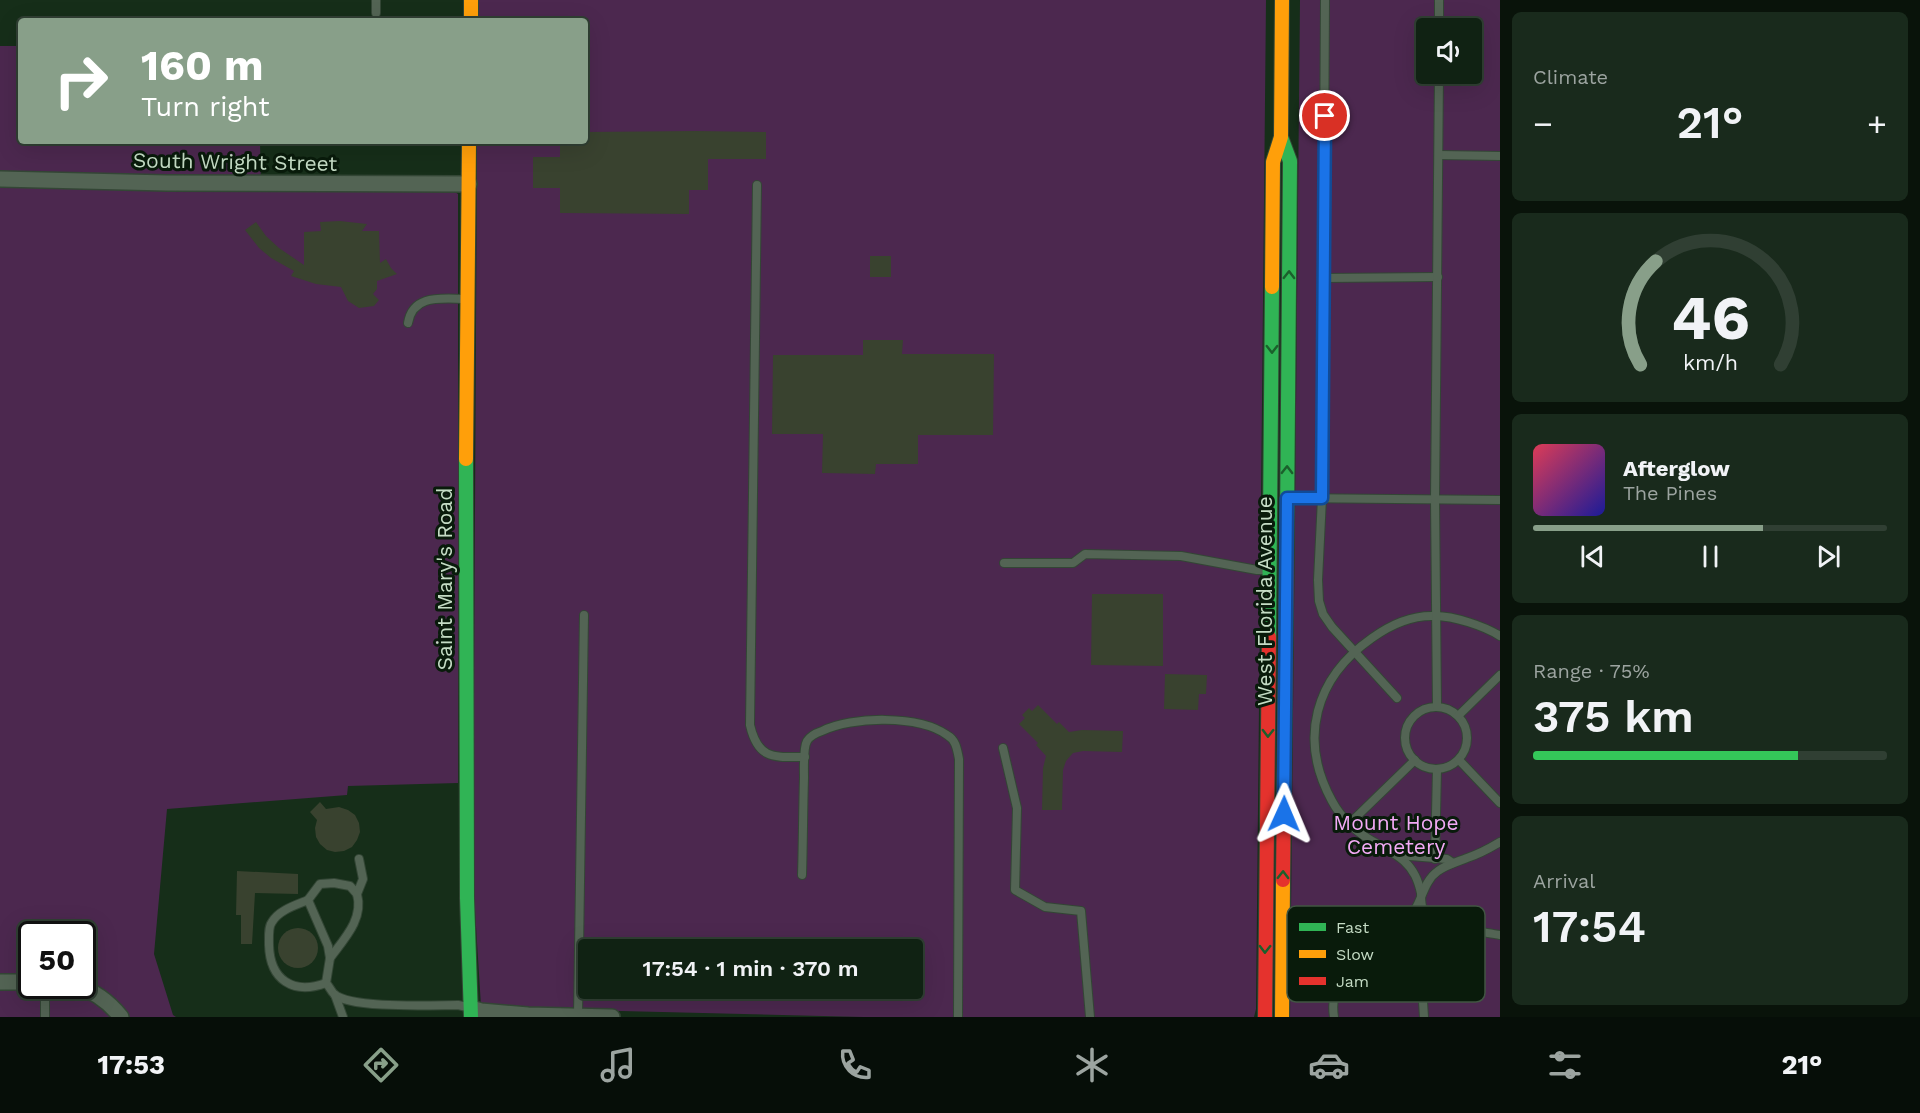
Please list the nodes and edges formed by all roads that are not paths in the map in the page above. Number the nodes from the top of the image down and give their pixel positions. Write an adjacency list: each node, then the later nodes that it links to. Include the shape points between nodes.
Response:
1 (376, 0): 6 (lane)
2 (471, 0): 7 (main road)
3 (1282, 0): 10 (main road)
4 (1325, 0): 18 (lane)
5 (1439, 0): 8 (lane)
6 (376, 13)
7 (471, 18)
8 (1439, 18)
9 (1439, 84): 12 (lane)
10 (1281, 136): 21 (main road, West Florida Avenue, one-way to 10, via 1290,161); 26 (main road, West Florida Avenue, one-way to 26, via 1273,162)
11 (469, 144): 15 (main road, Saint Mary's Road)
12 (1439, 155): 13 (lane); 17 (lane)
13 (1500, 156)
14 (0, 179): 15 (street, South Wright Street)
15 (469, 184): 19 (main road, Saint Mary's Road)
16 (757, 185): 37 (lane, via 750,725 753,740 763,752)
17 (1438, 277): 18 (lane); 23 (lane)
18 (1324, 278): 22 (lane)
19 (468, 299): 20 (lane, via 430,299 418,304); 65 (main road, Saint Mary's Road, via 466,898)
20 (408, 323)
21 (1287, 498): 22 (lane); 27 (main road, West Florida Avenue)
22 (1322, 498): 23 (lane); 31 (lane, via 1319,601 1327,621)
23 (1435, 500): 24 (lane); 29 (lane)
24 (1500, 500)
25 (1004, 564): 26 (lane, via 1073,563 1085,554 1181,556)
26 (1269, 570): 27 (lane); 73 (main road, West Florida Avenue, one-way to 73)
27 (1287, 570): 74 (main road, West Florida Avenue, one-way to 27)
28 (584, 615): 66 (lane)
29 (1436, 616): 30 (lane); 31 (lane, via 1400,622); 34 (lane)
30 (1500, 636)
31 (1353, 652): 33 (lane); 42 (lane, via 1325,690 1314,748 1322,779)
32 (1500, 675): 35 (lane)
33 (1397, 698)
34 (1437, 707): 35 (lane); 38 (lane, via 1426,708 1410,720 1405,740)
35 (1458, 716): 39 (lane, via 1467,731 1465,751)
36 (1003, 748): 72 (lane, via 1017,808 1015,890 1045,907 1082,911)
37 (805, 757): 48 (lane); 71 (lane, via 806,742 813,735 853,721 879,720 930,727 949,735 957,745)
38 (1414, 760): 40 (lane); 42 (lane)
39 (1459, 760): 40 (lane); 41 (lane)
40 (1437, 769): 46 (lane)
41 (1500, 803)
42 (1350, 824): 44 (lane)
43 (1500, 842): 47 (lane)
44 (1398, 855): 46 (lane); 50 (lane, via 1414,873)
45 (359, 859): 49 (lane, via 363,879)
46 (1435, 859): 47 (lane)
47 (1453, 863): 50 (lane, via 1437,872)
48 (802, 875)
49 (357, 894): 51 (lane, via 350,886 320,884); 56 (lane, via 358,915)
50 (1421, 895): 52 (lane); 53 (lane)
51 (308, 900): 56 (lane); 59 (lane, via 286,909 271,922 269,955 281,980 288,984 301,988)
52 (1416, 906)
53 (1422, 906)
54 (1485, 932): 55 (lane)
55 (1500, 935)
56 (330, 958): 59 (lane)
57 (0, 982): 58 (street)
58 (18, 982)
59 (326, 983): 61 (lane)
60 (96, 995): 68 (street)
61 (335, 995): 65 (lane, via 368,1003 458,1005); 69 (lane)
62 (45, 999): 67 (lane)
63 (1333, 1002): 75 (lane)
64 (1423, 1002): 76 (lane)
65 (471, 1013): 66 (street)
66 (578, 1016): 70 (street)
67 (45, 1017)
68 (121, 1017)
69 (343, 1017)
70 (612, 1017)
71 (958, 1017)
72 (1090, 1017)
73 (1265, 1017)
74 (1282, 1017)
75 (1334, 1017)
76 (1424, 1017)

